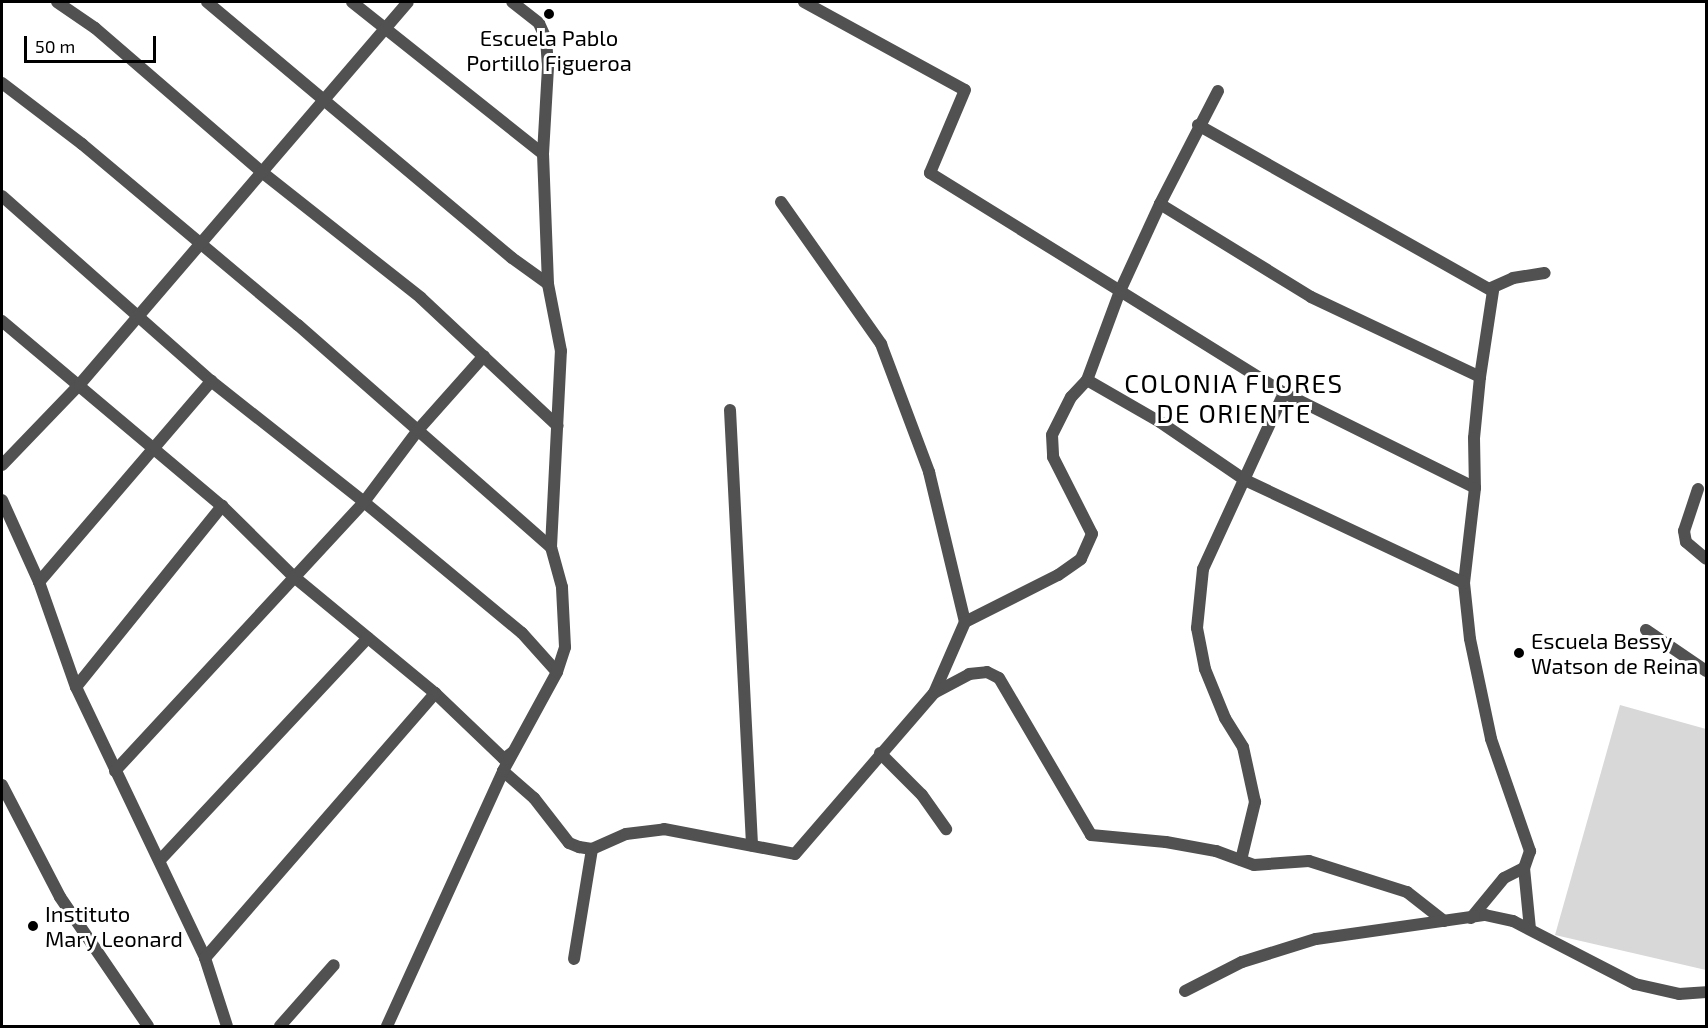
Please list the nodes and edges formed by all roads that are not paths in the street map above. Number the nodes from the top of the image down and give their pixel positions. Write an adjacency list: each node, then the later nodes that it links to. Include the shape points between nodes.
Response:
1 (57, 2): 13 (street, via 95,28)
2 (207, 2): 10 (street)
3 (352, 2): 7 (street)
4 (408, 2): 7 (street)
5 (512, 2): 12 (street, via 539,23 546,39)
6 (804, 2): 21 (street, via 965,90 930,173)
7 (385, 29): 10 (street); 12 (street)
8 (2, 83): 17 (street, via 82,144)
9 (1218, 91): 11 (street)
10 (326, 101): 13 (street); 19 (street)
11 (1198, 125): 16 (street); 20 (street)
12 (543, 154): 19 (street)
13 (263, 173): 17 (street); 24 (street, via 421,298)
14 (2, 196): 22 (street)
15 (781, 202): 46 (street, via 881,344 928,472)
16 (1160, 204): 21 (street); 25 (street, via 1311,297)
17 (199, 244): 22 (street); 32 (street)
18 (1545, 273): 20 (street, via 1513,278)
19 (548, 284): 31 (street, via 561,351)
20 (1491, 288): 25 (street, via 1494,294)
21 (1120, 291): 26 (street); 29 (street)
22 (139, 315): 27 (street); 28 (street)
23 (2, 321): 28 (street)
24 (483, 356): 31 (street); 32 (street)
25 (1480, 377): 36 (street)
26 (1087, 380): 35 (street, via 1160,422); 46 (street, via 1071,397 1052,435 1053,457 1092,534 1081,559 1058,575)
27 (211, 381): 33 (street); 39 (street)
28 (80, 384): 33 (street); 34 (street)
29 (1284, 393): 35 (street); 36 (street)
30 (730, 410): 60 (street)
31 (558, 426): 41 (street)
32 (418, 430): 39 (street); 41 (street)
33 (156, 449): 40 (street); 44 (street)
34 (2, 465)
35 (1245, 480): 45 (street); 63 (street, via 1203,569 1197,628 1205,669 1225,718 1243,747 1255,802)
36 (1475, 488): 45 (street)
37 (1698, 489): 42 (street, via 1684,531 1686,542)
38 (2, 500): 44 (street)
39 (364, 501): 43 (street); 50 (street, via 522,633)
40 (222, 506): 43 (street); 51 (street)
41 (551, 547): 50 (street, via 562,587 565,647)
42 (1707, 559)
43 (293, 576): 48 (street); 56 (street)
44 (39, 582): 51 (street)
45 (1464, 583): 64 (street, via 1470,639 1491,739 1530,851)
46 (965, 622): 53 (street)
47 (1646, 630): 49 (street)
48 (368, 638): 52 (street); 62 (street)
49 (1707, 671)
50 (557, 672): 54 (street)
51 (76, 687): 56 (street)
52 (435, 693): 54 (street, via 504,759); 68 (street)
53 (934, 693): 55 (street); 63 (street, via 969,674 987,672 999,678 1092,835 1166,842)
54 (513, 752): 57 (street)
55 (880, 753): 59 (street, via 922,795); 60 (street, via 795,854)
56 (115, 771): 62 (street)
57 (503, 771): 61 (street, via 534,798 569,843); 76 (street)
58 (2, 785): 73 (street, via 60,897)
59 (946, 829)
60 (752, 845): 61 (street, via 664,829 626,834)
61 (592, 849): 69 (street)
62 (161, 859): 68 (street)
63 (1241, 860): 66 (street, via 1254,865 1309,861 1407,892)
64 (1524, 868): 65 (street, via 1504,878); 67 (street)
65 (1471, 918): 66 (street); 67 (street, via 1502,917)
66 (1444, 921): 71 (street, via 1350,932 1288,947 1242,962)
67 (1530, 929): 72 (street, via 1635,984 1679,994)
68 (205, 958): 74 (street)
69 (574, 959)
70 (334, 965): 75 (street)
71 (1185, 991)
72 (1707, 992)
73 (148, 1026)
74 (227, 1026)
75 (280, 1026)
76 (387, 1026)

